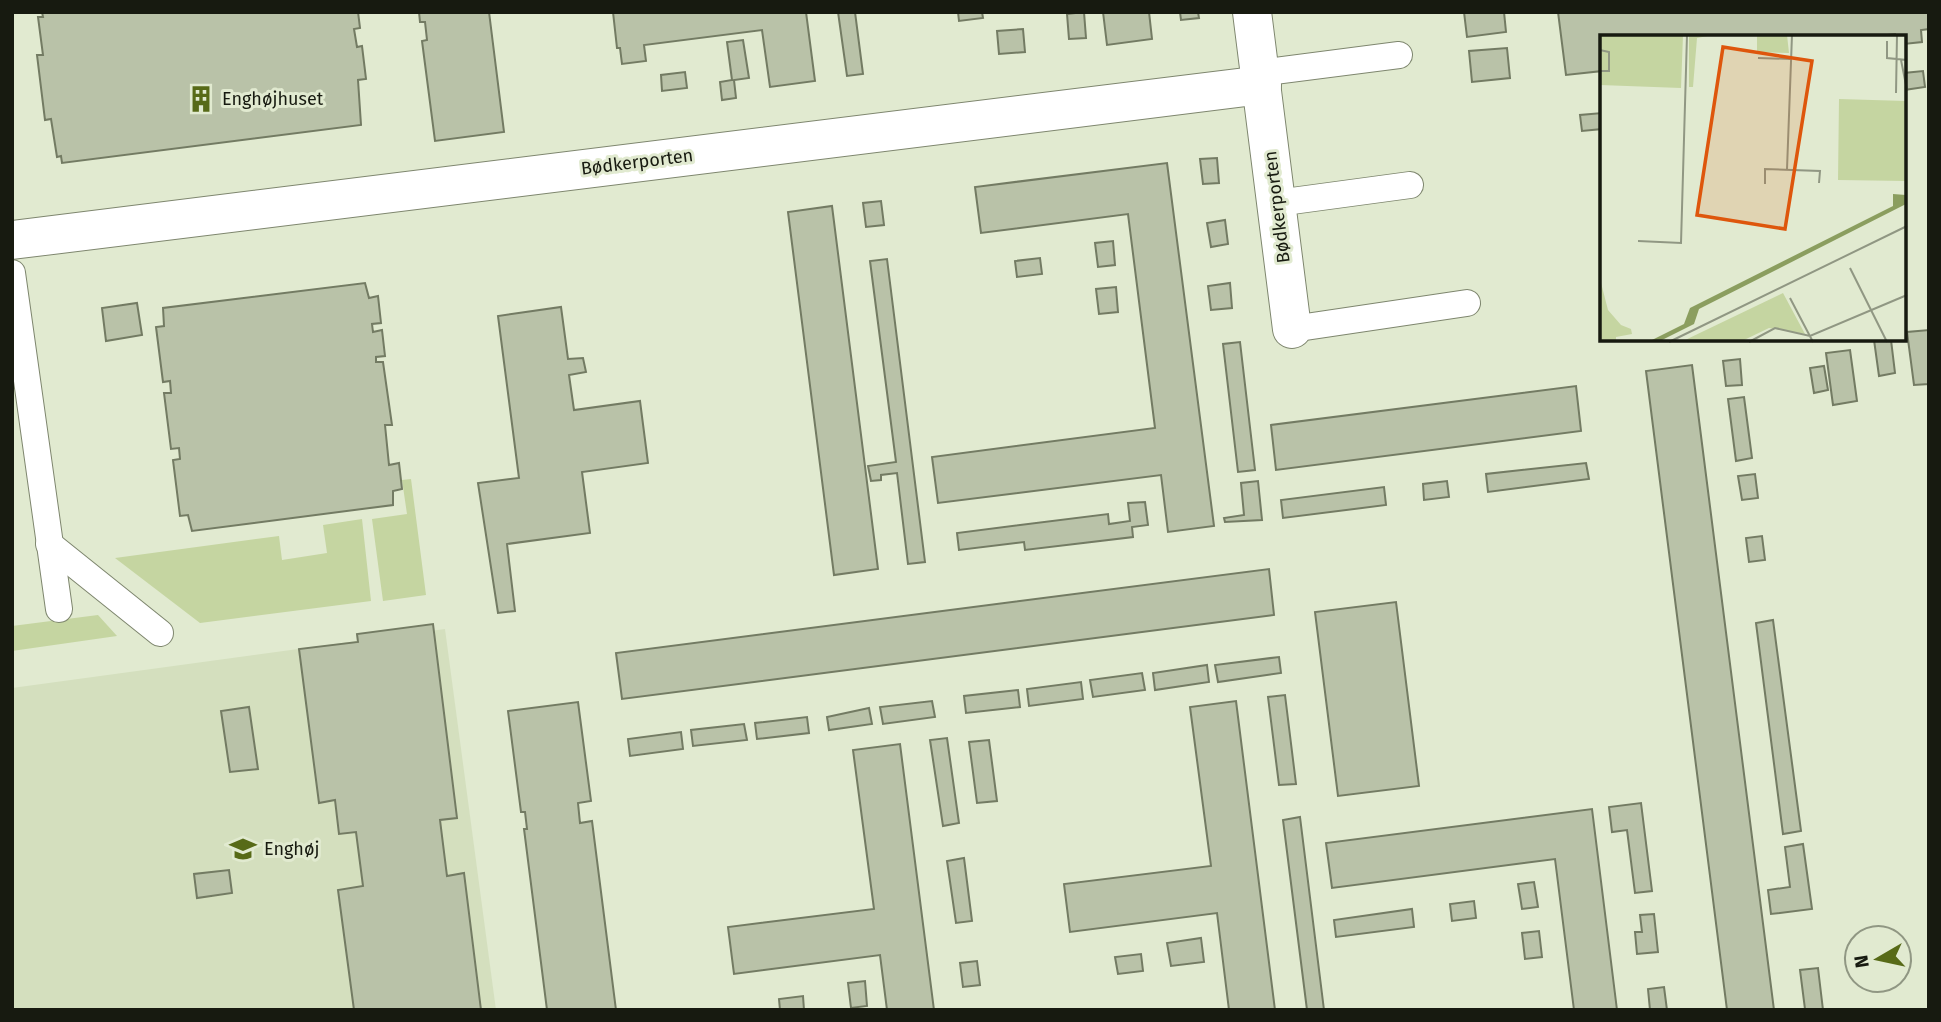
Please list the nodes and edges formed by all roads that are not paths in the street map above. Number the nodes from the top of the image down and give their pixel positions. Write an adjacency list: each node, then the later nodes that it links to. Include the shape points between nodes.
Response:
1 (1252, 12): 3 (street, Bødkerporten)
2 (1399, 55): 3 (lane)
3 (1261, 79): 5 (street, Bødkerporten); 6 (street, Bødkerporten)
4 (1410, 185): 5 (lane)
5 (1277, 203): 9 (street, Bødkerporten)
6 (12, 240)
7 (12, 274): 10 (lane)
8 (1467, 303): 9 (lane)
9 (1292, 329)
10 (50, 544): 11 (lane); 12 (lane)
11 (59, 609)
12 (160, 633)

